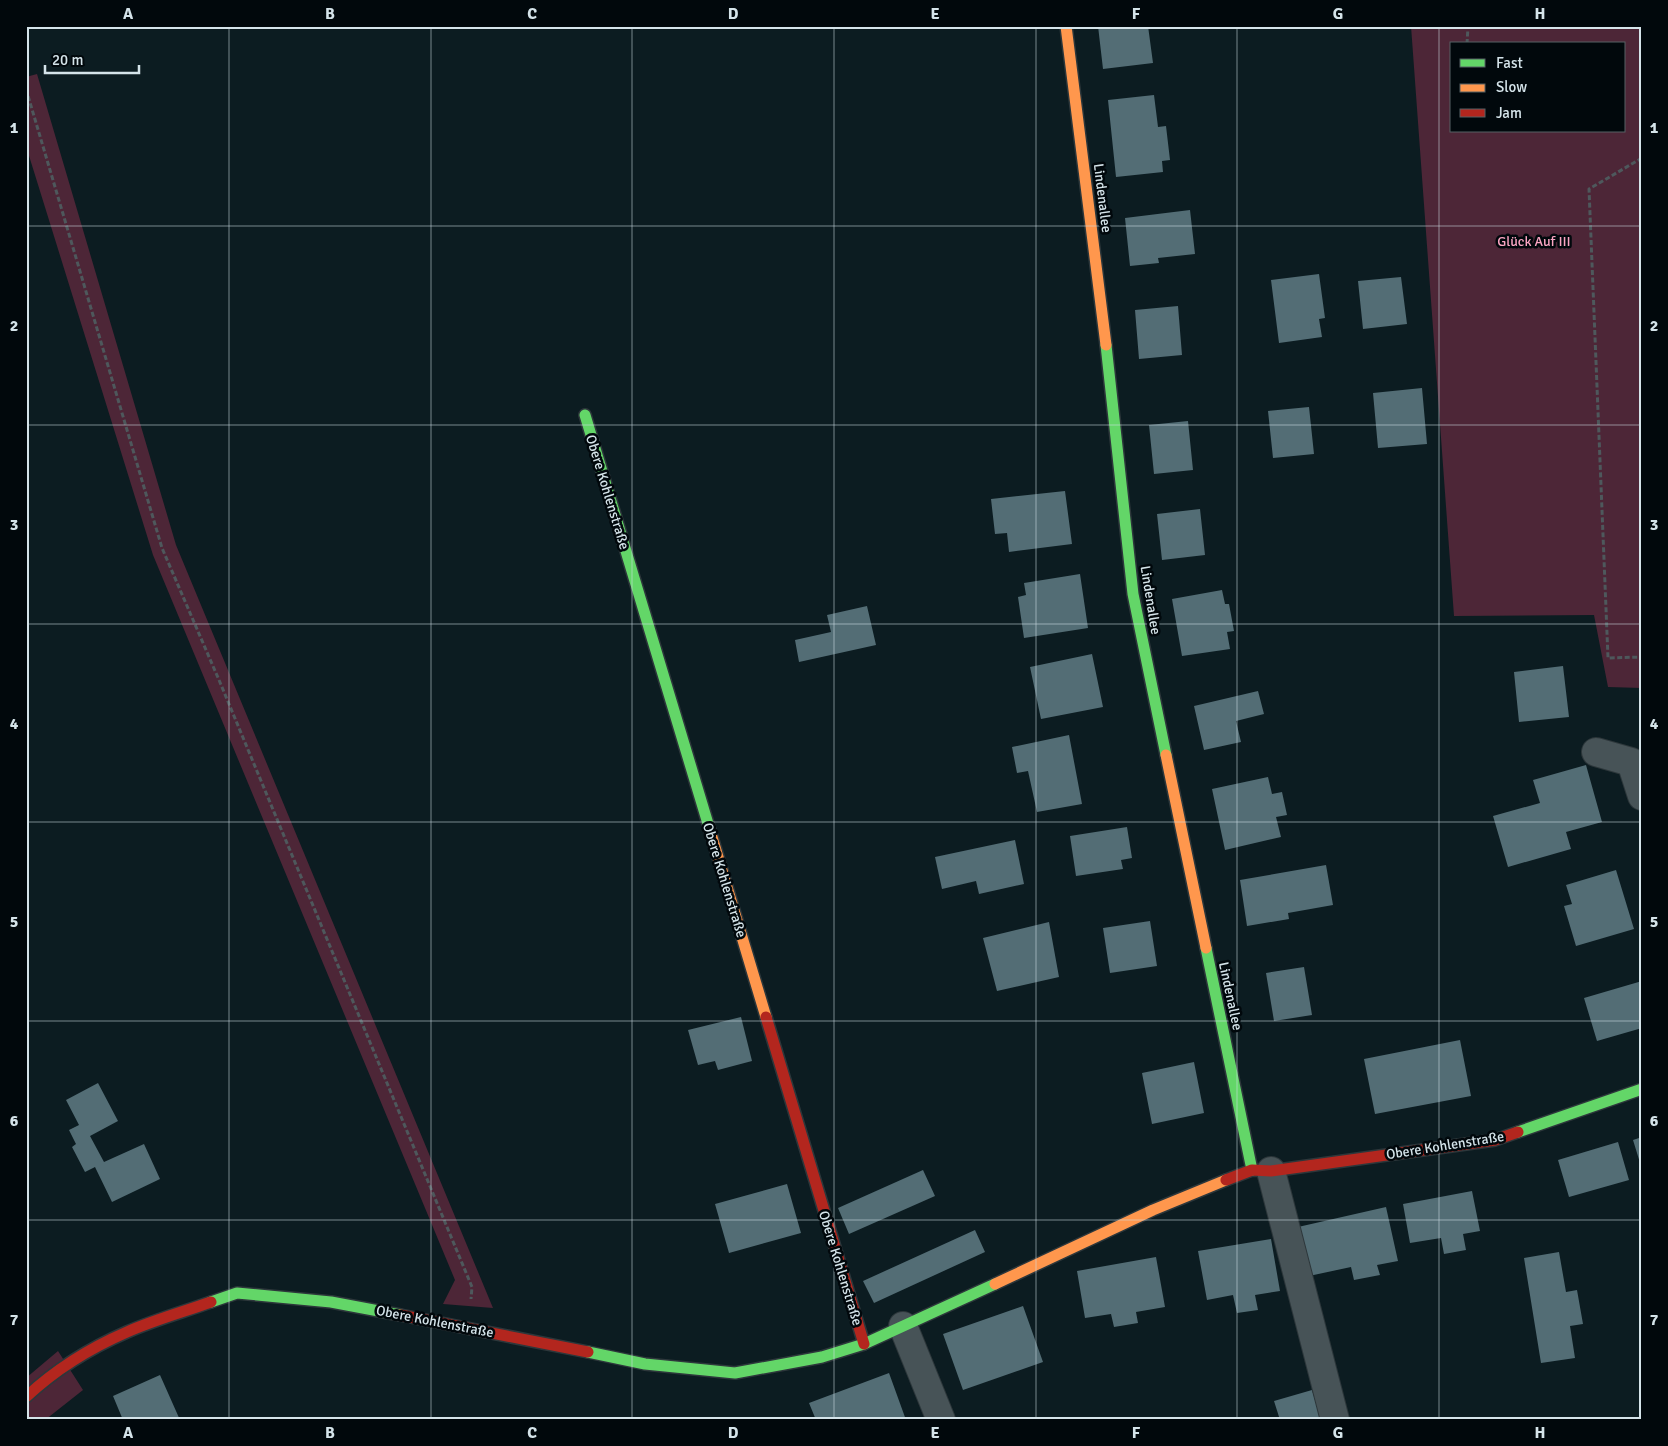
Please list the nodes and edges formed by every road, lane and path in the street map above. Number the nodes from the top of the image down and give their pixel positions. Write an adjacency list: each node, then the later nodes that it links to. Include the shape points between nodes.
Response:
1 (1066, 26): 11 (street, Lindenallee, via 1113,397 1133,594)
2 (1468, 26): 3 (path)
3 (1467, 42)
4 (26, 89): 13 (path, via 162,548 472,1287)
5 (1642, 158): 7 (path, via 1589,188 1608,658)
6 (586, 416): 14 (street, Obere Kohlenstraße)
7 (1642, 657)
8 (1596, 752): 9 (street, via 1632,762)
9 (1642, 796)
10 (1642, 1089): 11 (street, Obere Kohlenstraße, via 1495,1140)
11 (1262, 1170): 12 (street, Obere Kohlenstraße, via 1153,1210); 17 (street)
12 (902, 1326): 14 (street, Obere Kohlenstraße); 16 (street)
13 (468, 1327): 14 (street, Obere Kohlenstraße, via 645,1364 735,1373); 15 (street, Obere Kohlenstraße, via 331,1302 237,1293 126,1332 85,1353)
14 (864, 1344)
15 (26, 1397)
16 (941, 1420)
17 (1335, 1420)

